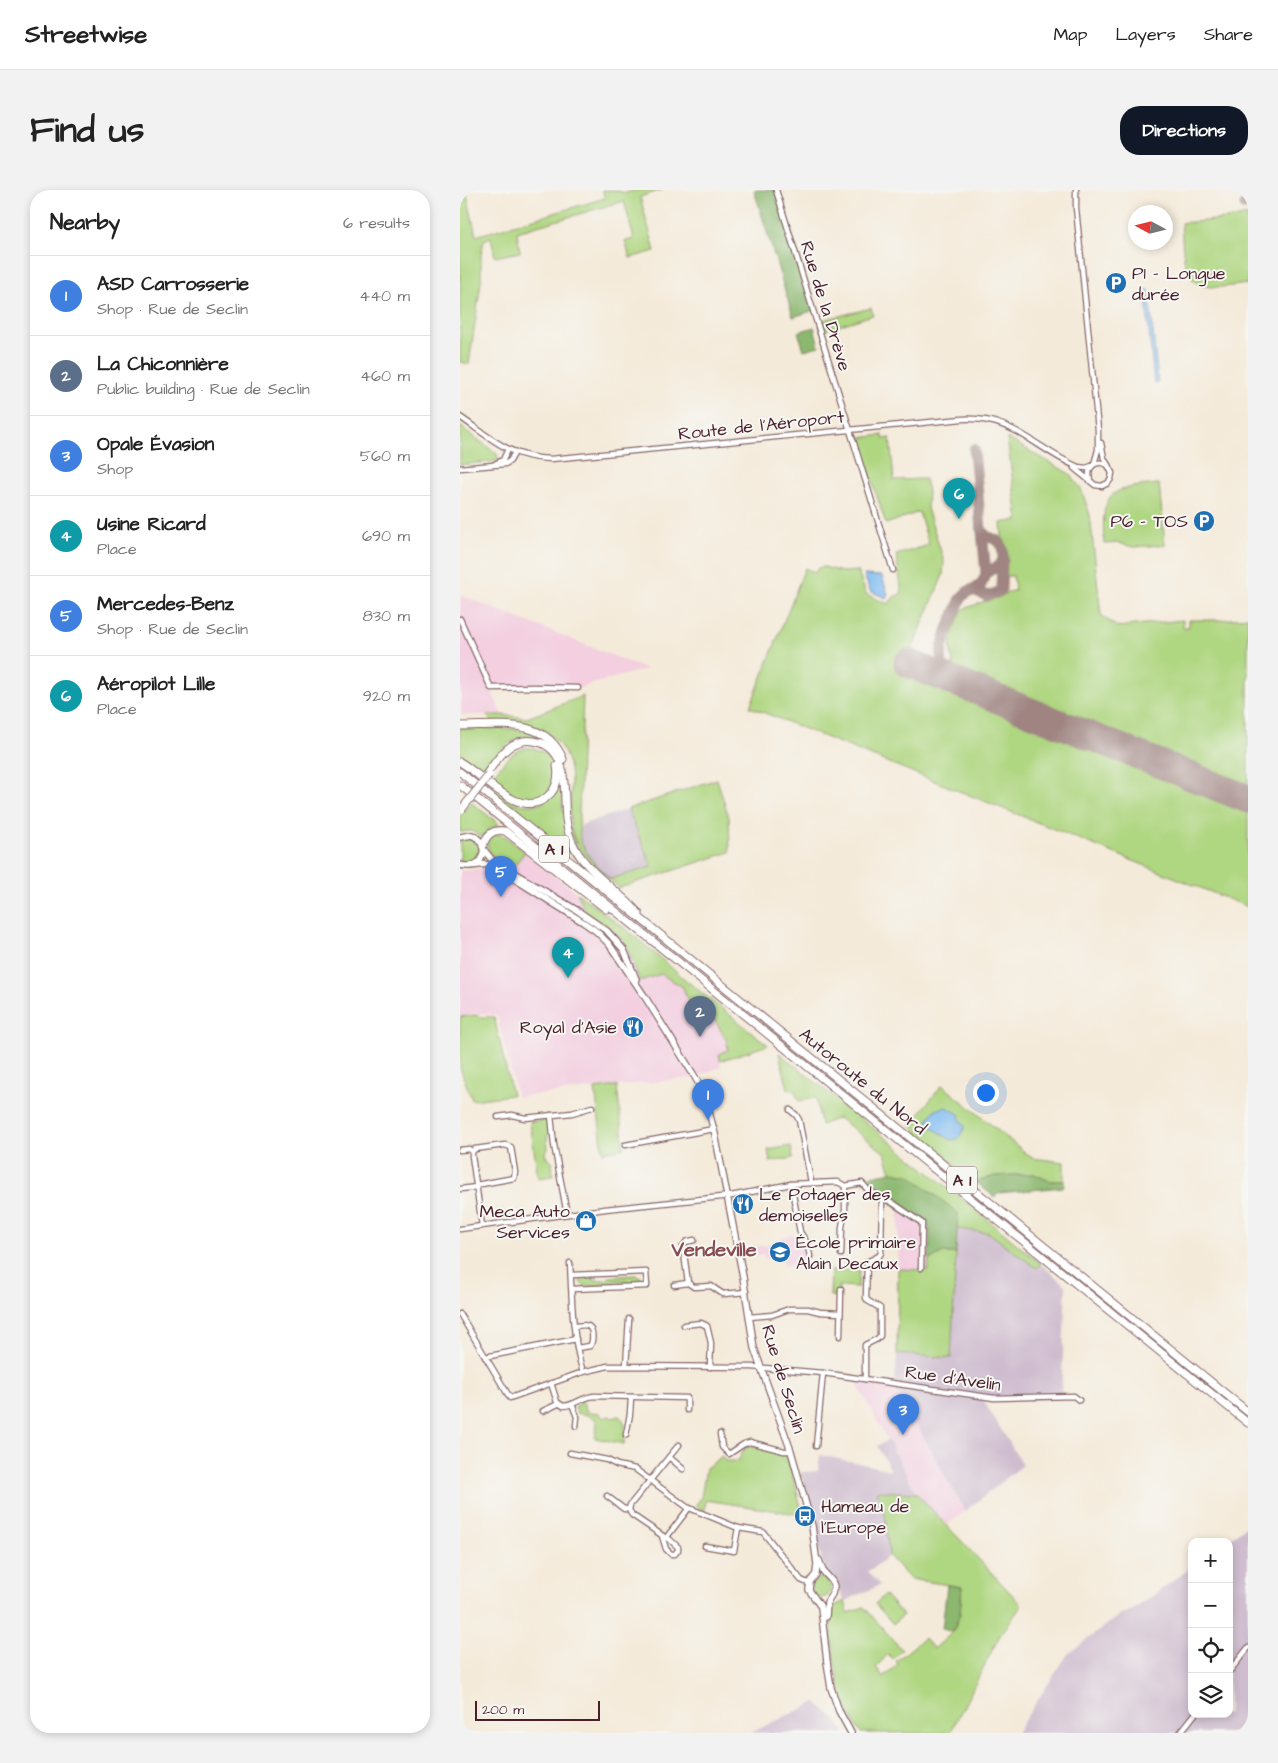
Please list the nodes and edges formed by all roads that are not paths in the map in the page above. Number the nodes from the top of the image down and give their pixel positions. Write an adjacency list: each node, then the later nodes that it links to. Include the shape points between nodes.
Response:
1 (776, 190): 5 (street, Rue de la Drève)
2 (1074, 190): 4 (street)
3 (461, 417): 6 (street, Route de l'Aéroport)
4 (1098, 430): 10 (street, via 1098,450); 11 (street)
5 (849, 431): 7 (street, Route de l'Aéroport, via 555,459); 8 (street, Route de l'Aéroport, via 987,419 1012,428); 14 (street, Rue de la Drève)
6 (508, 449): 7 (street, Route de l'Aéroport); 9 (street, via 503,460)
7 (515, 452): 9 (street, via 505,464)
8 (1062, 458): 10 (street, Route de l'Aéroport, via 1078,467); 13 (street, Route de l'Aéroport)
9 (490, 465): 12 (street)
10 (1093, 465): 11 (street, via 1102,462); 13 (street, via 1088,473)
11 (1109, 466): 13 (street, via 1112,474 1108,483 1097,486)
12 (460, 468)
13 (1090, 480)
14 (892, 570)
15 (460, 618): 16 (street, via 491,688)
16 (578, 688)
17 (460, 726): 22 (highway, via 520,727 543,733 563,758)
18 (460, 762): 20 (highway, via 509,798 524,803 548,797 556,784 558,770 549,752 527,744 511,750)
19 (460, 772): 29 (highway, Autoroute du Nord / A 1)
20 (488, 774): 22 (highway, via 512,745 522,741 538,742 550,748 559,760); 23 (highway, bridge)
21 (460, 785): 28 (highway, Autoroute du Nord / A 1)
22 (565, 794): 29 (highway, via 568,830 577,852)
23 (461, 809)
24 (460, 837): 25 (main road, Rue de Seclin, via 474,836)
25 (483, 848): 27 (main road, via 482,859); 28 (highway, via 491,832 505,832 614,916); 30 (main road, Rue de Seclin, via 495,862 578,910 612,935 624,950)
26 (460, 865): 27 (main road, Rue de Seclin)
27 (475, 865): 30 (main road, Rue de Seclin, via 485,863 494,866 591,927 614,950)
28 (619, 915): 84 (highway, Autoroute du Nord / A 1)
29 (647, 925): 83 (highway, Autoroute du Nord / A 1)
30 (645, 997): 35 (main road, Rue de Seclin, via 698,1083)
31 (592, 1107): 33 (street)
32 (790, 1110): 39 (street, via 799,1120)
33 (551, 1115): 34 (street); 46 (street)
34 (498, 1117)
35 (714, 1129): 36 (street); 44 (main road, Rue de Seclin)
36 (625, 1145)
37 (460, 1150): 38 (street)
38 (472, 1151): 41 (street); 41 (street, via 509,1146 515,1172 510,1180)
39 (811, 1182): 40 (street); 42 (street, via 838,1182)
40 (791, 1184): 44 (street); 51 (street, via 800,1232)
41 (476, 1186): 43 (street); 47 (street)
42 (845, 1186): 45 (street, via 862,1183); 50 (street)
43 (461, 1189)
44 (728, 1196): 46 (street); 59 (main road, Rue de Seclin)
45 (882, 1198): 53 (street, via 922,1223); 75 (street, via 881,1253 867,1262 866,1289 867,1300 880,1309 880,1334 866,1344)
46 (568, 1214): 47 (street)
47 (482, 1226): 48 (street)
48 (460, 1229)
49 (694, 1240): 55 (street, via 683,1246)
50 (841, 1254)
51 (810, 1256)
52 (570, 1263): 54 (street)
53 (921, 1268)
54 (571, 1275): 57 (street); 57 (street, via 646,1272 646,1286)
55 (688, 1283): 56 (street); 59 (street, via 711,1286 723,1294)
56 (674, 1285)
57 (572, 1289): 65 (street)
58 (841, 1289): 60 (street)
59 (746, 1292): 62 (main road, Rue de Seclin)
60 (840, 1313): 62 (street, via 790,1308 772,1315); 66 (street)
61 (460, 1314): 69 (street)
62 (749, 1317): 72 (main road, Rue de Seclin)
63 (629, 1319): 70 (street)
64 (684, 1325): 71 (street, via 700,1323 707,1326 711,1342)
65 (574, 1326): 67 (street); 68 (street, via 588,1325 592,1335 590,1346)
66 (840, 1336)
67 (576, 1339): 68 (street); 69 (street)
68 (577, 1348): 73 (street)
69 (485, 1358): 76 (street, Rue d'Avelin, via 510,1398)
70 (626, 1366): 71 (street, Rue d'Avelin); 73 (street, Rue d'Avelin)
71 (710, 1367): 72 (street, Rue d'Avelin)
72 (761, 1368): 74 (street, Rue d'Avelin); 90 (main road, Rue de Seclin)
73 (583, 1372): 76 (street, Rue d'Avelin)
74 (823, 1373): 75 (street, Rue d'Avelin); 89 (street)
75 (865, 1379): 78 (street, Rue d'Avelin, via 994,1398 1074,1396)
76 (551, 1383): 79 (street)
77 (631, 1397): 80 (street, via 591,1396); 81 (street, via 687,1398); 87 (street)
78 (1079, 1400)
79 (558, 1404): 80 (street); 82 (street)
80 (572, 1404): 85 (street, via 577,1417)
81 (687, 1410)
82 (543, 1411)
83 (1248, 1412)
84 (1248, 1423)
85 (576, 1426)
86 (720, 1434): 90 (street, via 722,1447 729,1454 750,1442)
87 (626, 1435)
88 (679, 1445): 92 (street)
89 (816, 1446)
90 (791, 1451): 102 (main road, Rue de Seclin)
91 (570, 1453): 94 (street, via 632,1467)
92 (669, 1457): 93 (street); 94 (street)
93 (683, 1469)
94 (650, 1480): 96 (street); 97 (street)
95 (606, 1496): 97 (street)
96 (689, 1508): 98 (street); 100 (street)
97 (629, 1509): 99 (street, via 632,1515)
98 (738, 1528): 101 (street, via 734,1551); 105 (street, via 764,1532 801,1580)
99 (662, 1536): 100 (street); 100 (street, via 667,1550 675,1554 678,1548)
100 (668, 1538)
101 (705, 1546)
102 (816, 1549): 103 (main road, Rue de Seclin); 104 (main road, Rue de Seclin, via 817,1571)
103 (827, 1577): 104 (main road, via 820,1575); 106 (main road, via 834,1586)
104 (814, 1578): 105 (main road)
105 (810, 1584): 107 (main road, via 811,1594)
106 (830, 1597): 107 (main road); 111 (main road, via 826,1605 826,1620 834,1685)
107 (816, 1599): 111 (main road, via 822,1610 831,1688 839,1711)
108 (1248, 1648): 109 (street)
109 (1233, 1667)
110 (1192, 1718): 112 (street)
111 (852, 1732)
112 (1180, 1733)

